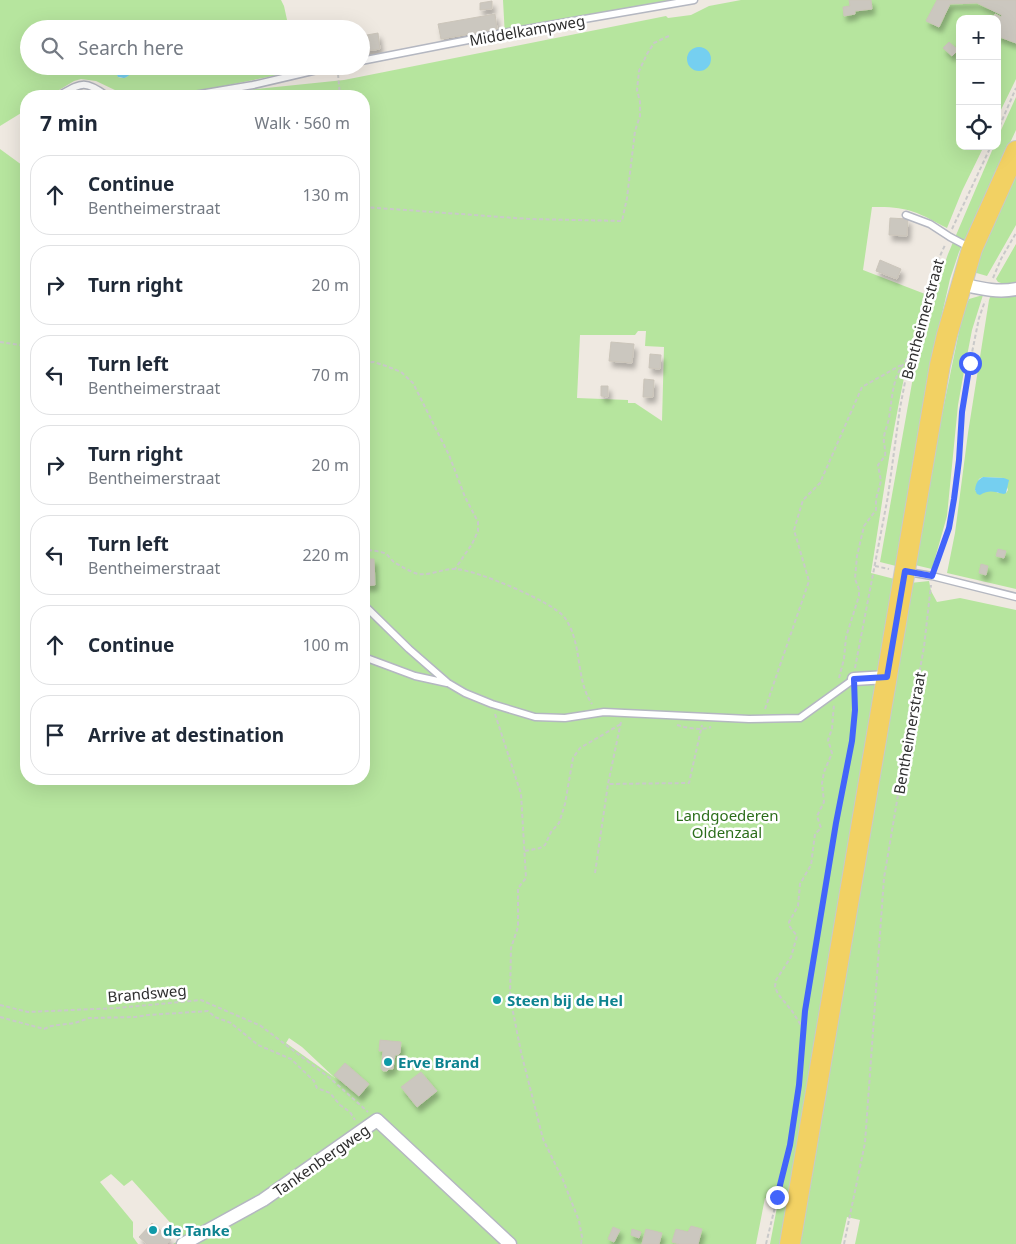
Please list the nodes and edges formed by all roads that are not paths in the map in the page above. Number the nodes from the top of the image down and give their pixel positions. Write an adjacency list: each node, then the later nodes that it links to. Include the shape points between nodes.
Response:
1 (694, 0): 2 (lane, Middelkampweg)
2 (370, 59)
3 (294, 75): 6 (lane)
4 (68, 90): 5 (lane, via 79,84)
5 (97, 90)
6 (220, 90)
7 (1016, 151): 9 (main road, Bentheimerstraat)
8 (906, 215): 9 (lane, via 930,224)
9 (972, 249): 10 (main road, Bentheimerstraat)
10 (961, 284): 11 (street, via 988,290); 12 (main road, Bentheimerstraat, via 940,365)
11 (1016, 289)
12 (905, 571): 13 (lane); 16 (main road, Bentheimerstraat)
13 (1016, 597)
14 (370, 611): 18 (lane)
15 (370, 659): 18 (lane, via 415,676)
16 (887, 677): 17 (street); 21 (main road, Bentheimerstraat)
17 (854, 679): 18 (lane, via 800,718 762,719 604,712 550,719 492,704)
18 (448, 683)
19 (183, 1244): 20 (street, Tankenbergweg, via 263,1200 377,1120)
20 (510, 1244)
21 (790, 1244)

